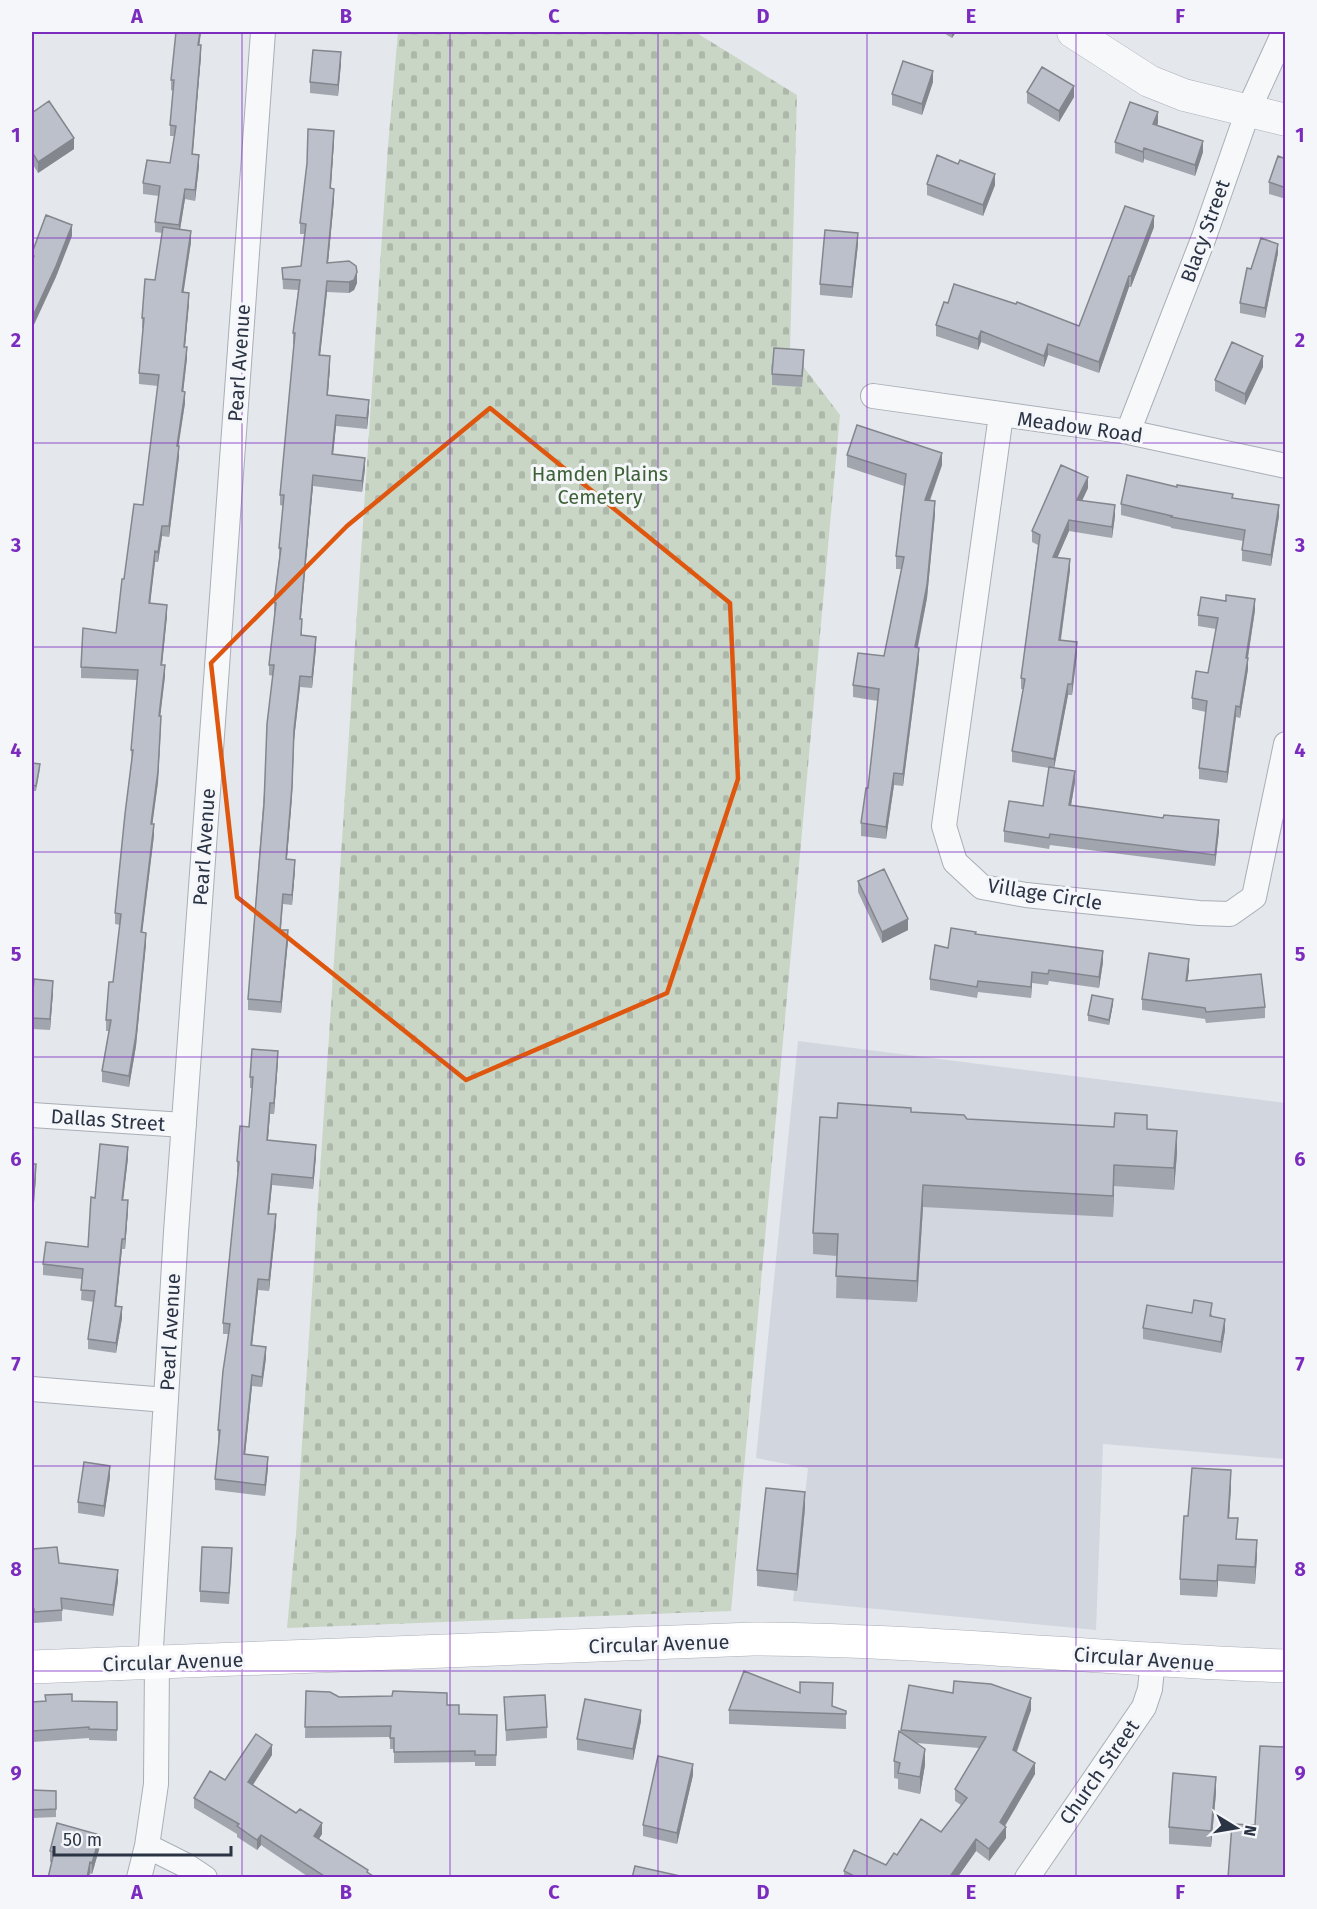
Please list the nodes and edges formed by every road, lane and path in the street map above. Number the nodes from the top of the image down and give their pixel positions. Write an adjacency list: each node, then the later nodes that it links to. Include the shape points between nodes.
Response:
1 (263, 32): 12 (street, Pearl Avenue)
2 (1073, 32): 4 (street, via 1149,81 1184,95)
3 (1284, 32): 4 (street, Blacy Street)
4 (1248, 111): 5 (street); 8 (street, Blacy Street)
5 (1286, 120)
6 (873, 396): 7 (street, Meadow Road)
7 (1001, 415): 8 (street, Meadow Road); 10 (street, Village Circle, via 944,826 955,862 982,887 1199,914 1230,914 1254,897)
8 (1128, 432): 9 (street, Meadow Road)
9 (1286, 466)
10 (1286, 744)
11 (32, 1115): 12 (street, Dallas Street)
12 (184, 1125): 14 (street, Pearl Avenue)
13 (32, 1389): 14 (street)
14 (166, 1400): 16 (street, Pearl Avenue)
15 (1154, 1659): 16 (main road, Circular Avenue, via 854,1641 753,1640); 17 (main road, Circular Avenue); 22 (street, Church Street, via 1144,1707)
16 (153, 1663): 18 (main road, Circular Avenue); 19 (street, Pearl Avenue, via 156,1784)
17 (1286, 1666)
18 (32, 1667)
19 (147, 1846): 20 (street, Pearl Avenue); 21 (street)
20 (139, 1878)
21 (205, 1878)
22 (1027, 1878)

